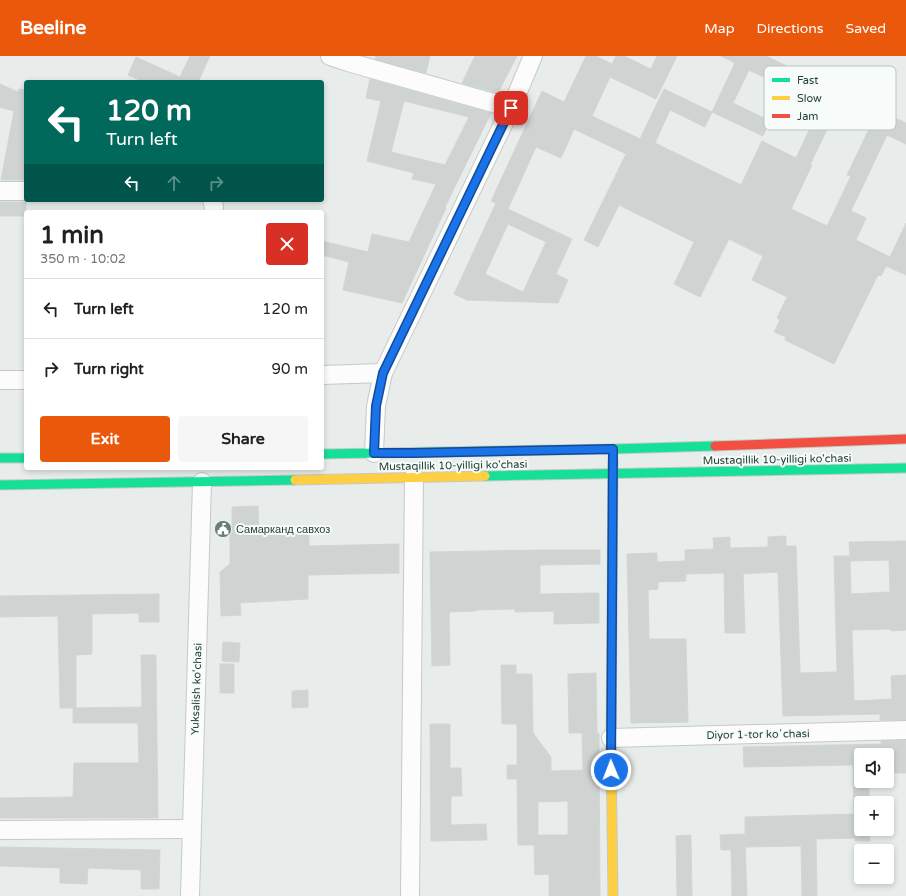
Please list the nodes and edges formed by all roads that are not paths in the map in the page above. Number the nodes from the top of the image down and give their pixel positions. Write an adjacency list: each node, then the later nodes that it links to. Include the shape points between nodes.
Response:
1 (330, 56): 3 (street)
2 (533, 56): 3 (street)
3 (511, 108): 6 (street)
4 (0, 191): 5 (street)
5 (24, 191)
6 (383, 373): 7 (street); 12 (street, via 376,406)
7 (324, 375)
8 (0, 380): 9 (street)
9 (24, 380)
10 (906, 439): 11 (main road, Mustaqillik 10-yilligi ko'chasi)
11 (613, 449): 12 (main road, Mustaqillik 10-yilligi ko'chasi); 17 (main road)
12 (374, 453): 13 (main road, Mustaqillik 10-yilligi ko'chasi)
13 (324, 454)
14 (0, 458): 15 (main road)
15 (24, 458)
16 (906, 468): 17 (main road, Mustaqillik 10-yilligi ko'chasi)
17 (613, 474): 18 (main road, Mustaqillik 10-yilligi ko'chasi); 22 (main road)
18 (414, 477): 19 (main road, Mustaqillik 10-yilligi ko'chasi); 26 (street)
19 (202, 482): 20 (main road, Mustaqillik 10-yilligi ko'chasi); 23 (street, Yuksalish ko'chasi)
20 (0, 485)
21 (906, 730): 22 (street, Diyor 1-tor koʻchasi)
22 (611, 738): 27 (main road)
23 (191, 829): 24 (street); 25 (street, Yuksalish ko'chasi)
24 (0, 830)
25 (190, 896)
26 (410, 896)
27 (614, 896)

